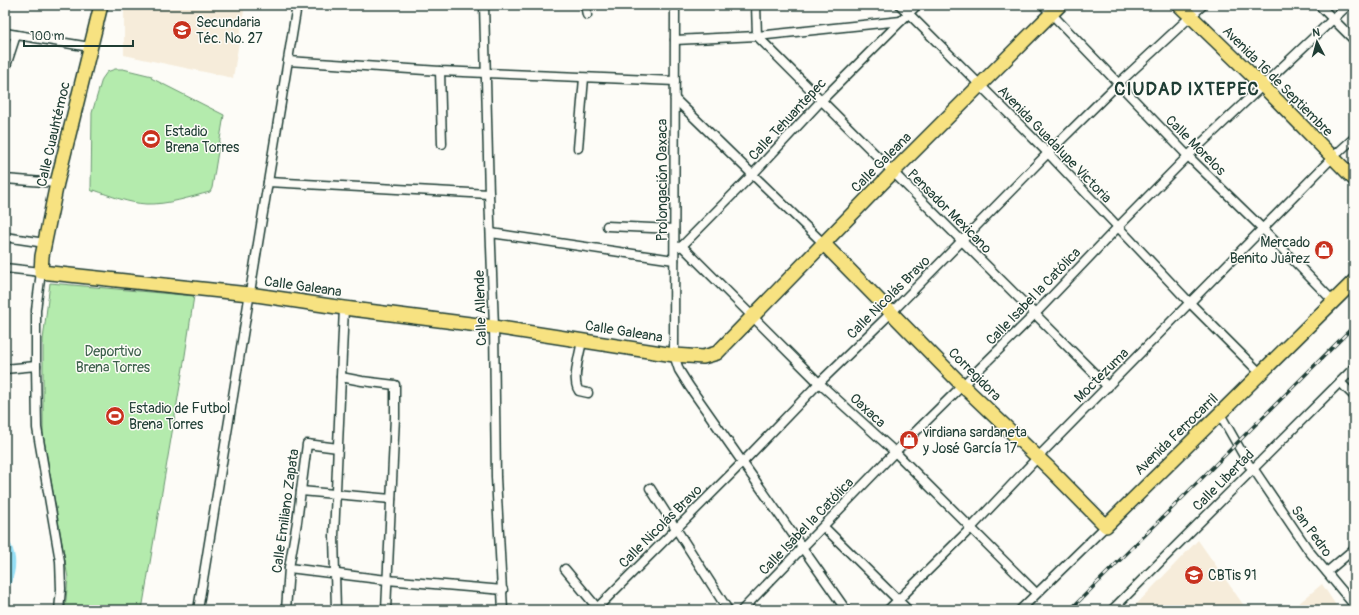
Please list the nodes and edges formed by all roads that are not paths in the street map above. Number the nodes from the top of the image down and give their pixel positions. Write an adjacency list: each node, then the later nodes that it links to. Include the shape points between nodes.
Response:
1 (101, 5): 24 (main road, Calle Cuauhtémoc)
2 (297, 5): 25 (street)
3 (484, 5): 28 (street, Calle Allende)
4 (585, 5): 15 (street)
5 (675, 5): 22 (street, Prolongación Oaxaca)
6 (756, 5): 21 (street)
7 (900, 5): 14 (street, Avenida Guadalupe Victoria)
8 (917, 5): 14 (street, Calle Tehuantepec)
9 (1179, 5): 16 (main road, Avenida 16 de Septiembre)
10 (1203, 5): 16 (street, Calle Nicolás Bravo)
11 (1319, 5): 17 (street)
12 (1348, 5): 17 (street, Calle Isabel la Católica)
13 (1051, 8): 31 (street, Calle Morelos); 32 (main road, Calle Galeana)
14 (908, 14): 18 (street, Calle Tehuantepec); 32 (street, Avenida Guadalupe Victoria)
15 (587, 15)
16 (1191, 17): 31 (street, Calle Nicolás Bravo); 33 (main road, Avenida 16 de Septiembre)
17 (1333, 20): 23 (street); 33 (street, Calle Isabel la Católica)
18 (901, 21): 21 (street); 35 (street, Calle Tehuantepec)
19 (5, 33): 20 (street)
20 (16, 35): 24 (street); 26 (street)
21 (757, 36): 22 (street); 35 (street, Pensador Mexicano)
22 (675, 40): 30 (street, Prolongación Oaxaca)
23 (1354, 40)
24 (90, 47): 46 (main road, Calle Cuauhtémoc)
25 (288, 61): 27 (street); 47 (street)
26 (5, 69)
27 (440, 70): 28 (street); 37 (street)
28 (486, 73): 29 (street); 48 (street, Calle Allende)
29 (584, 78): 30 (street); 38 (street)
30 (675, 81): 34 (street, Prolongación Oaxaca)
31 (1119, 83): 39 (street, Calle Nicolás Bravo); 40 (street, Calle Morelos)
32 (980, 86): 39 (street, Avenida Guadalupe Victoria); 42 (main road, Calle Galeana)
33 (1263, 86): 40 (street, Calle Isabel la Católica); 41 (main road, Avenida 16 de Septiembre)
34 (675, 99): 43 (street); 51 (street, Prolongación Oaxaca)
35 (821, 101): 42 (street, Pensador Mexicano); 43 (street, Calle Tehuantepec)
36 (1354, 138): 41 (street, Moctezuma)
37 (442, 144)
38 (578, 148)
39 (1048, 153): 50 (street, Avenida Guadalupe Victoria); 55 (street, Calle Nicolás Bravo)
40 (1188, 156): 50 (street, Calle Isabel la Católica); 52 (street, Calle Morelos)
41 (1332, 158): 45 (main road, Avenida 16 de Septiembre); 52 (street, Moctezuma)
42 (893, 172): 55 (street, Pensador Mexicano); 57 (main road, Calle Galeana)
43 (752, 175): 57 (street); 58 (street, Calle Tehuantepec)
44 (5, 179): 46 (street)
45 (1354, 179)
46 (57, 182): 56 (main road, Calle Cuauhtémoc)
47 (268, 182): 48 (street); 63 (street)
48 (489, 194): 53 (street, Calle Allende)
49 (607, 226): 51 (street)
50 (1118, 227): 65 (street, Avenida Guadalupe Victoria); 68 (street, Calle Isabel la Católica)
51 (674, 229): 58 (street, Prolongación Oaxaca)
52 (1263, 229): 64 (street, Calle Morelos); 65 (street, Moctezuma)
53 (491, 233): 59 (street); 70 (street, Calle Allende)
54 (5, 237): 56 (street)
55 (962, 241): 67 (street, Calle Nicolás Bravo); 68 (street, Pensador Mexicano)
56 (45, 243): 61 (main road, Calle Cuauhtémoc)
57 (823, 243): 67 (main road, Corregidora); 69 (main road, Calle Galeana)
58 (678, 247): 59 (street, Prolongación Oaxaca); 69 (street, Oaxaca)
59 (674, 260): 72 (street, Prolongación Oaxaca)
60 (5, 268): 61 (street)
61 (41, 272): 63 (main road, Calle Galeana); 73 (street, via 36,310)
62 (1354, 281): 64 (main road, Avenida Ferrocarril)
63 (249, 294): 66 (main road, Calle Galeana); 111 (street)
64 (1333, 301): 76 (main road, Avenida Ferrocarril)
65 (1190, 303): 76 (street, Avenida Guadalupe Victoria); 81 (street, Moctezuma)
66 (344, 308): 70 (main road, Calle Galeana); 77 (street)
67 (892, 312): 78 (street, Calle Nicolás Bravo); 80 (main road, Corregidora)
68 (1035, 314): 80 (street, Calle Isabel la Católica); 81 (street, Pensador Mexicano)
69 (752, 316): 72 (main road, Calle Galeana, via 717,353 704,357); 78 (street, Oaxaca)
70 (494, 327): 71 (main road, Calle Galeana); 105 (street, Calle Allende, via 496,477)
71 (582, 341): 72 (main road, Calle Galeana); 82 (street, via 576,388)
72 (674, 355): 88 (street, via 679,370 689,386)
73 (36, 366): 75 (street); 110 (street, via 38,428 60,562)
74 (1354, 368): 79 (street, Calle Libertad)
75 (5, 369)
76 (1261, 374): 84 (main road, Avenida Ferrocarril)
77 (341, 377): 85 (street); 93 (street, via 395,385)
78 (819, 382): 86 (street, Oaxaca); 88 (street, Calle Nicolás Bravo)
79 (1340, 382): 83 (street); 89 (street, Calle Libertad)
80 (963, 386): 86 (street, Calle Isabel la Católica); 87 (main road, Corregidora)
81 (1108, 387): 87 (street, Moctezuma)
82 (588, 393)
83 (1354, 396)
84 (1220, 414): 89 (street, San Pedro, via 1249,465); 94 (main road, Avenida Ferrocarril)
85 (338, 448): 91 (street, Calle Emiliano Zapata, via 307,444); 92 (street)
86 (895, 452): 95 (street, Calle Isabel la Católica); 97 (street, Oaxaca)
87 (1038, 457): 94 (main road, Corregidora); 97 (street, Moctezuma)
88 (743, 462): 96 (street, Calle Nicolás Bravo); 98 (street)
89 (1254, 468): 102 (street, San Pedro, via 1309,551); 122 (street, Calle Libertad)
90 (650, 488): 96 (street)
91 (301, 491): 92 (street); 100 (street, Calle Emiliano Zapata)
92 (335, 494): 93 (street); 103 (street)
93 (391, 499): 104 (street)
94 (1106, 526): 106 (street, Avenida Ferrocarril)
95 (824, 527): 98 (street, Calle Isabel la Católica); 107 (street)
96 (676, 528): 109 (street, Calle Nicolás Bravo); 116 (street)
97 (971, 528): 106 (street, Oaxaca); 107 (street, Moctezuma)
98 (802, 548): 117 (street, Calle Isabel la Católica); 118 (street)
99 (1354, 549): 102 (street)
100 (289, 568): 103 (street); 112 (street, Calle Emiliano Zapata)
101 (565, 569): 109 (street)
102 (1327, 572): 108 (street, San Pedro)
103 (336, 573): 104 (street); 113 (street)
104 (387, 580): 105 (street); 114 (street)
105 (503, 590): 115 (street, Calle Allende)
106 (1036, 593): 121 (street, Avenida Ferrocarril)
107 (898, 600): 119 (street, Moctezuma); 120 (street)
108 (1354, 605)
109 (597, 609)
110 (59, 610)
111 (198, 610)
112 (286, 610)
113 (336, 610)
114 (386, 610)
115 (503, 610)
116 (728, 610)
117 (742, 610)
118 (846, 610)
119 (888, 610)
120 (908, 610)
121 (1020, 610)
122 (1112, 610)

